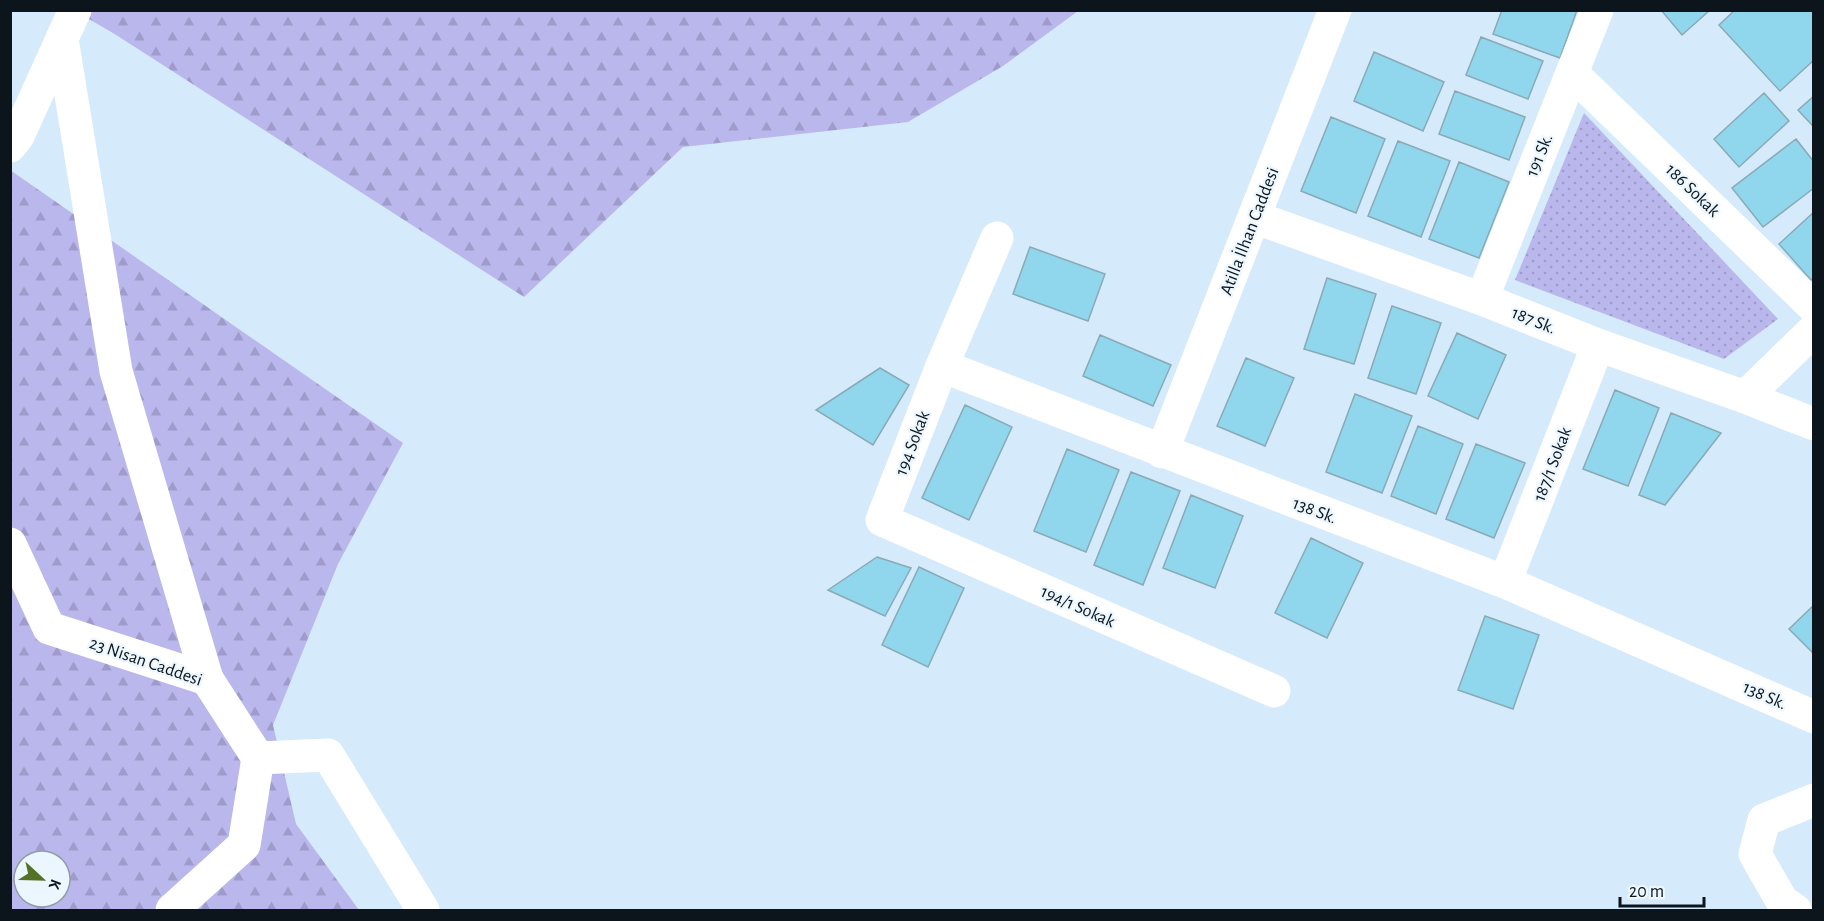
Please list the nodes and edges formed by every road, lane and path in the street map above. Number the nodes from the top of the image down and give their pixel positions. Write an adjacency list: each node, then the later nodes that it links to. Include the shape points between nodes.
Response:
1 (1335, 10): 6 (street, Atilla İlhan Caddesi)
2 (1597, 10): 4 (street, 191 Sk.)
3 (69, 25): 5 (street); 19 (street, via 116,371)
4 (1572, 73): 8 (street, 191 Sk.); 9 (street, 186 Sokak)
5 (10, 146)
6 (1254, 217): 8 (street, 187 Sk.); 15 (street, Atilla İlhan Caddesi)
7 (997, 238): 12 (street)
8 (1482, 299): 11 (street, 187 Sk.)
9 (1814, 307)
10 (1814, 330): 13 (street)
11 (1598, 345): 13 (street, 187 Sk.); 18 (street, 187/1 Sokak)
12 (942, 366): 15 (street, 138 Sk.); 16 (street, 194 Sokak)
13 (1745, 397): 14 (street, 187 Sk.)
14 (1814, 424)
15 (1162, 452): 18 (street, 138 Sk.)
16 (882, 520): 20 (street, 194/1 Sokak)
17 (10, 544): 19 (street, 23 Nisan Caddesi, via 49,628)
18 (1505, 582): 21 (street, 138 Sk.)
19 (207, 679): 22 (street, 23 Nisan Caddesi)
20 (1274, 691)
21 (1814, 717)
22 (258, 758): 24 (street, via 244,845); 25 (street, via 328,755)
23 (1814, 800): 26 (street, via 1764,820 1755,854 1782,900)
24 (172, 910)
25 (423, 910)
26 (1795, 910)

